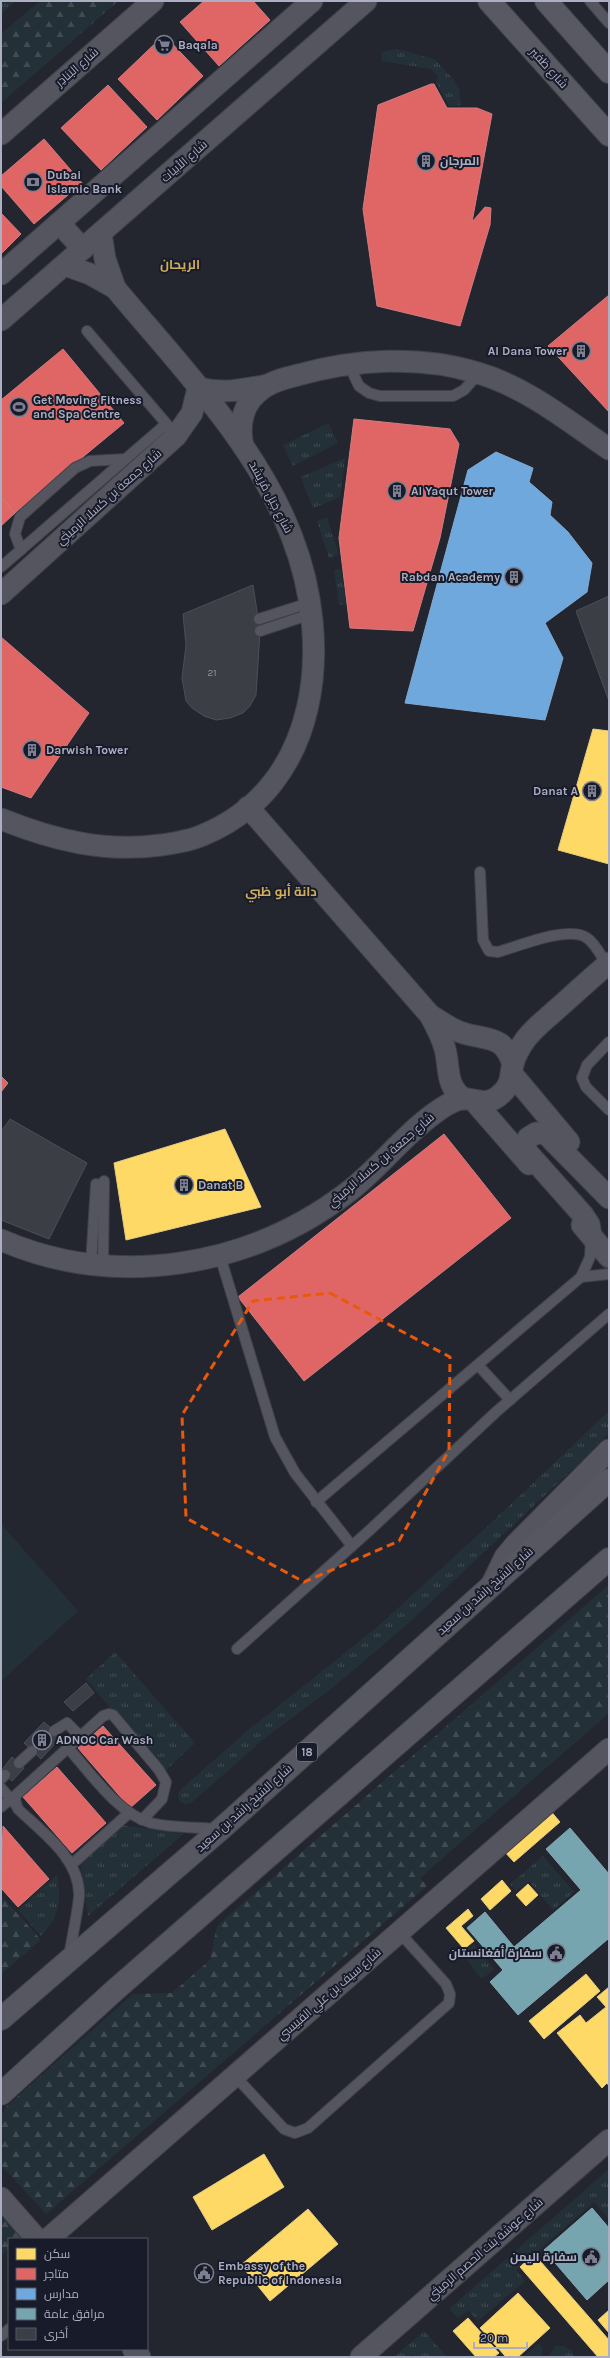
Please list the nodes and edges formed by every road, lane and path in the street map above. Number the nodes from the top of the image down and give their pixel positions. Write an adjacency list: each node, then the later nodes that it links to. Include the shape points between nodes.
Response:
1 (153, 1): 9 (street, شارع البَنادِر)
2 (312, 1): 11 (street)
3 (366, 1): 12 (street, شارع الأبيات)
4 (489, 1): 10 (main road, شارع ظفير)
5 (546, 1): 8 (main road)
6 (590, 1): 7 (lane)
7 (609, 23)
8 (609, 72)
9 (1, 134)
10 (609, 135)
11 (59, 223): 13 (street); 15 (street)
12 (101, 233): 13 (street, شارع الأبيات); 16 (street, شارع جَبَل مُرَيشد, via 105,259)
13 (83, 249): 14 (street, شارع الأبيات)
14 (65, 265): 16 (street, شارع جَبَل مُرَيشد, via 90,274); 17 (street, شارع الأبيات)
15 (1, 274)
16 (115, 288): 22 (street, شارع جَبَل مُرَيشد)
17 (1, 320)
18 (87, 331): 23 (lane)
19 (349, 365): 20 (street, via 420,362); 20 (lane, via 359,386 368,393 380,396 453,396 464,390); 21 (street, via 311,371)
20 (479, 373): 25 (street, via 513,386)
21 (269, 384): 22 (street, via 232,392); 24 (street, via 255,395 245,409 241,427)
22 (198, 388): 23 (street, شارع جمعة بن كسلا الرميثي, via 192,413); 24 (street, شارع جَبَل مُرَيشد)
23 (171, 430): 26 (lane); 29 (street, شارع جمعة بن كسلا الرميثي)
24 (243, 446): 30 (street, شارع جَبَل مُرَيشد, via 268,485 287,524 300,561)
25 (609, 449)
26 (125, 459): 27 (lane); 27 (lane, via 90,461 75,468 20,517 15,534)
27 (21, 550): 28 (lane)
28 (1, 567)
29 (1, 594)
30 (310, 608): 31 (lane); 32 (lane); 33 (street, شارع جَبَل مُرَيشد, via 314,674 307,715 294,747 280,771)
31 (259, 619)
32 (260, 631)
33 (248, 807): 34 (street, شارع جَبَل مُرَيشد, via 224,825 201,836 175,843 129,847 92,846 69,842); 37 (street)
34 (1, 819)
35 (480, 872): 36 (lane, via 483,940 489,951 498,952 562,934 575,933 593,943)
36 (608, 964): 39 (street, شارع جمعة بن كسلا الرميثي, via 531,1033 520,1048)
37 (430, 1015): 39 (street, via 455,1030 498,1042 510,1056); 40 (street, via 445,1049 450,1083 458,1095)
38 (609, 1042): 41 (lane, via 584,1069 582,1078 586,1087)
39 (512, 1070): 40 (street, شارع جمعة بن كسلا الرميثي, via 509,1083 501,1094 488,1101); 43 (street)
40 (469, 1100): 45 (street); 47 (street, شارع جمعة بن كسلا الرميثي, via 452,1102 432,1115 349,1191 320,1212 255,1245)
41 (609, 1110)
42 (100, 1182): 49 (lane)
43 (609, 1190)
44 (609, 1198): 45 (street, via 546,1134 536,1133 528,1138 525,1148 527,1152 583,1215 589,1224)
45 (591, 1235): 48 (street); 51 (lane, via 590,1257)
46 (1, 1240): 49 (street, شارع جمعة بن كسلا الرميثي, via 46,1256)
47 (220, 1256): 49 (street, شارع جمعة بن كسلا الرميثي, via 164,1265); 57 (lane, via 275,1437 295,1473)
48 (609, 1257)
49 (97, 1265)
50 (609, 1274): 51 (lane)
51 (581, 1277): 53 (lane)
52 (609, 1314): 54 (lane)
53 (478, 1365): 54 (lane); 57 (lane)
54 (510, 1400): 58 (lane)
55 (609, 1450): 60 (street, via 515,1545 505,1557)
56 (609, 1480): 60 (main road, شارع الشيخ راشد بن سعيد / 18)
57 (316, 1502): 58 (lane)
58 (352, 1546): 61 (lane)
59 (609, 1559): 79 (main road, via 115,1990)
60 (491, 1586): 73 (main road, شارع الشيخ راشد بن سعيد / 18)
61 (236, 1649)
62 (54, 1732): 63 (lane, via 67,1723)
63 (80, 1736): 64 (lane); 72 (lane, via 103,1716 113,1715 163,1776 166,1788 162,1799)
64 (68, 1748): 69 (lane, via 19,1790); 71 (lane)
65 (609, 1749): 75 (street, شارع سيف بن علي القبيسي)
66 (32, 1751): 67 (lane)
67 (19, 1763)
68 (1, 1788): 69 (lane)
69 (13, 1802): 70 (lane); 74 (lane, via 63,1853)
70 (1, 1807)
71 (129, 1813): 72 (lane); 74 (lane)
72 (142, 1820): 73 (lane, via 160,1825)
73 (221, 1829): 76 (main road, شارع الشيخ راشد بن سعيد / 18)
74 (71, 1865): 76 (lane, via 79,1885 79,1896)
75 (399, 1932): 78 (street, شارع سيف بن علي القبيسي); 78 (lane, via 446,1984 450,1994 449,2003 308,2128 295,2133 284,2129)
76 (68, 1962): 77 (main road, شارع الشيخ راشد بن سعيد / 18)
77 (1, 2019)
78 (235, 2076): 83 (street, شارع سيف بن علي القبيسي)
79 (1, 2094)
80 (609, 2140): 84 (street, شارع عوشة بنت الحصم الرميثي)
81 (1, 2198): 82 (street)
82 (36, 2238)
83 (49, 2238)
84 (361, 2357)

